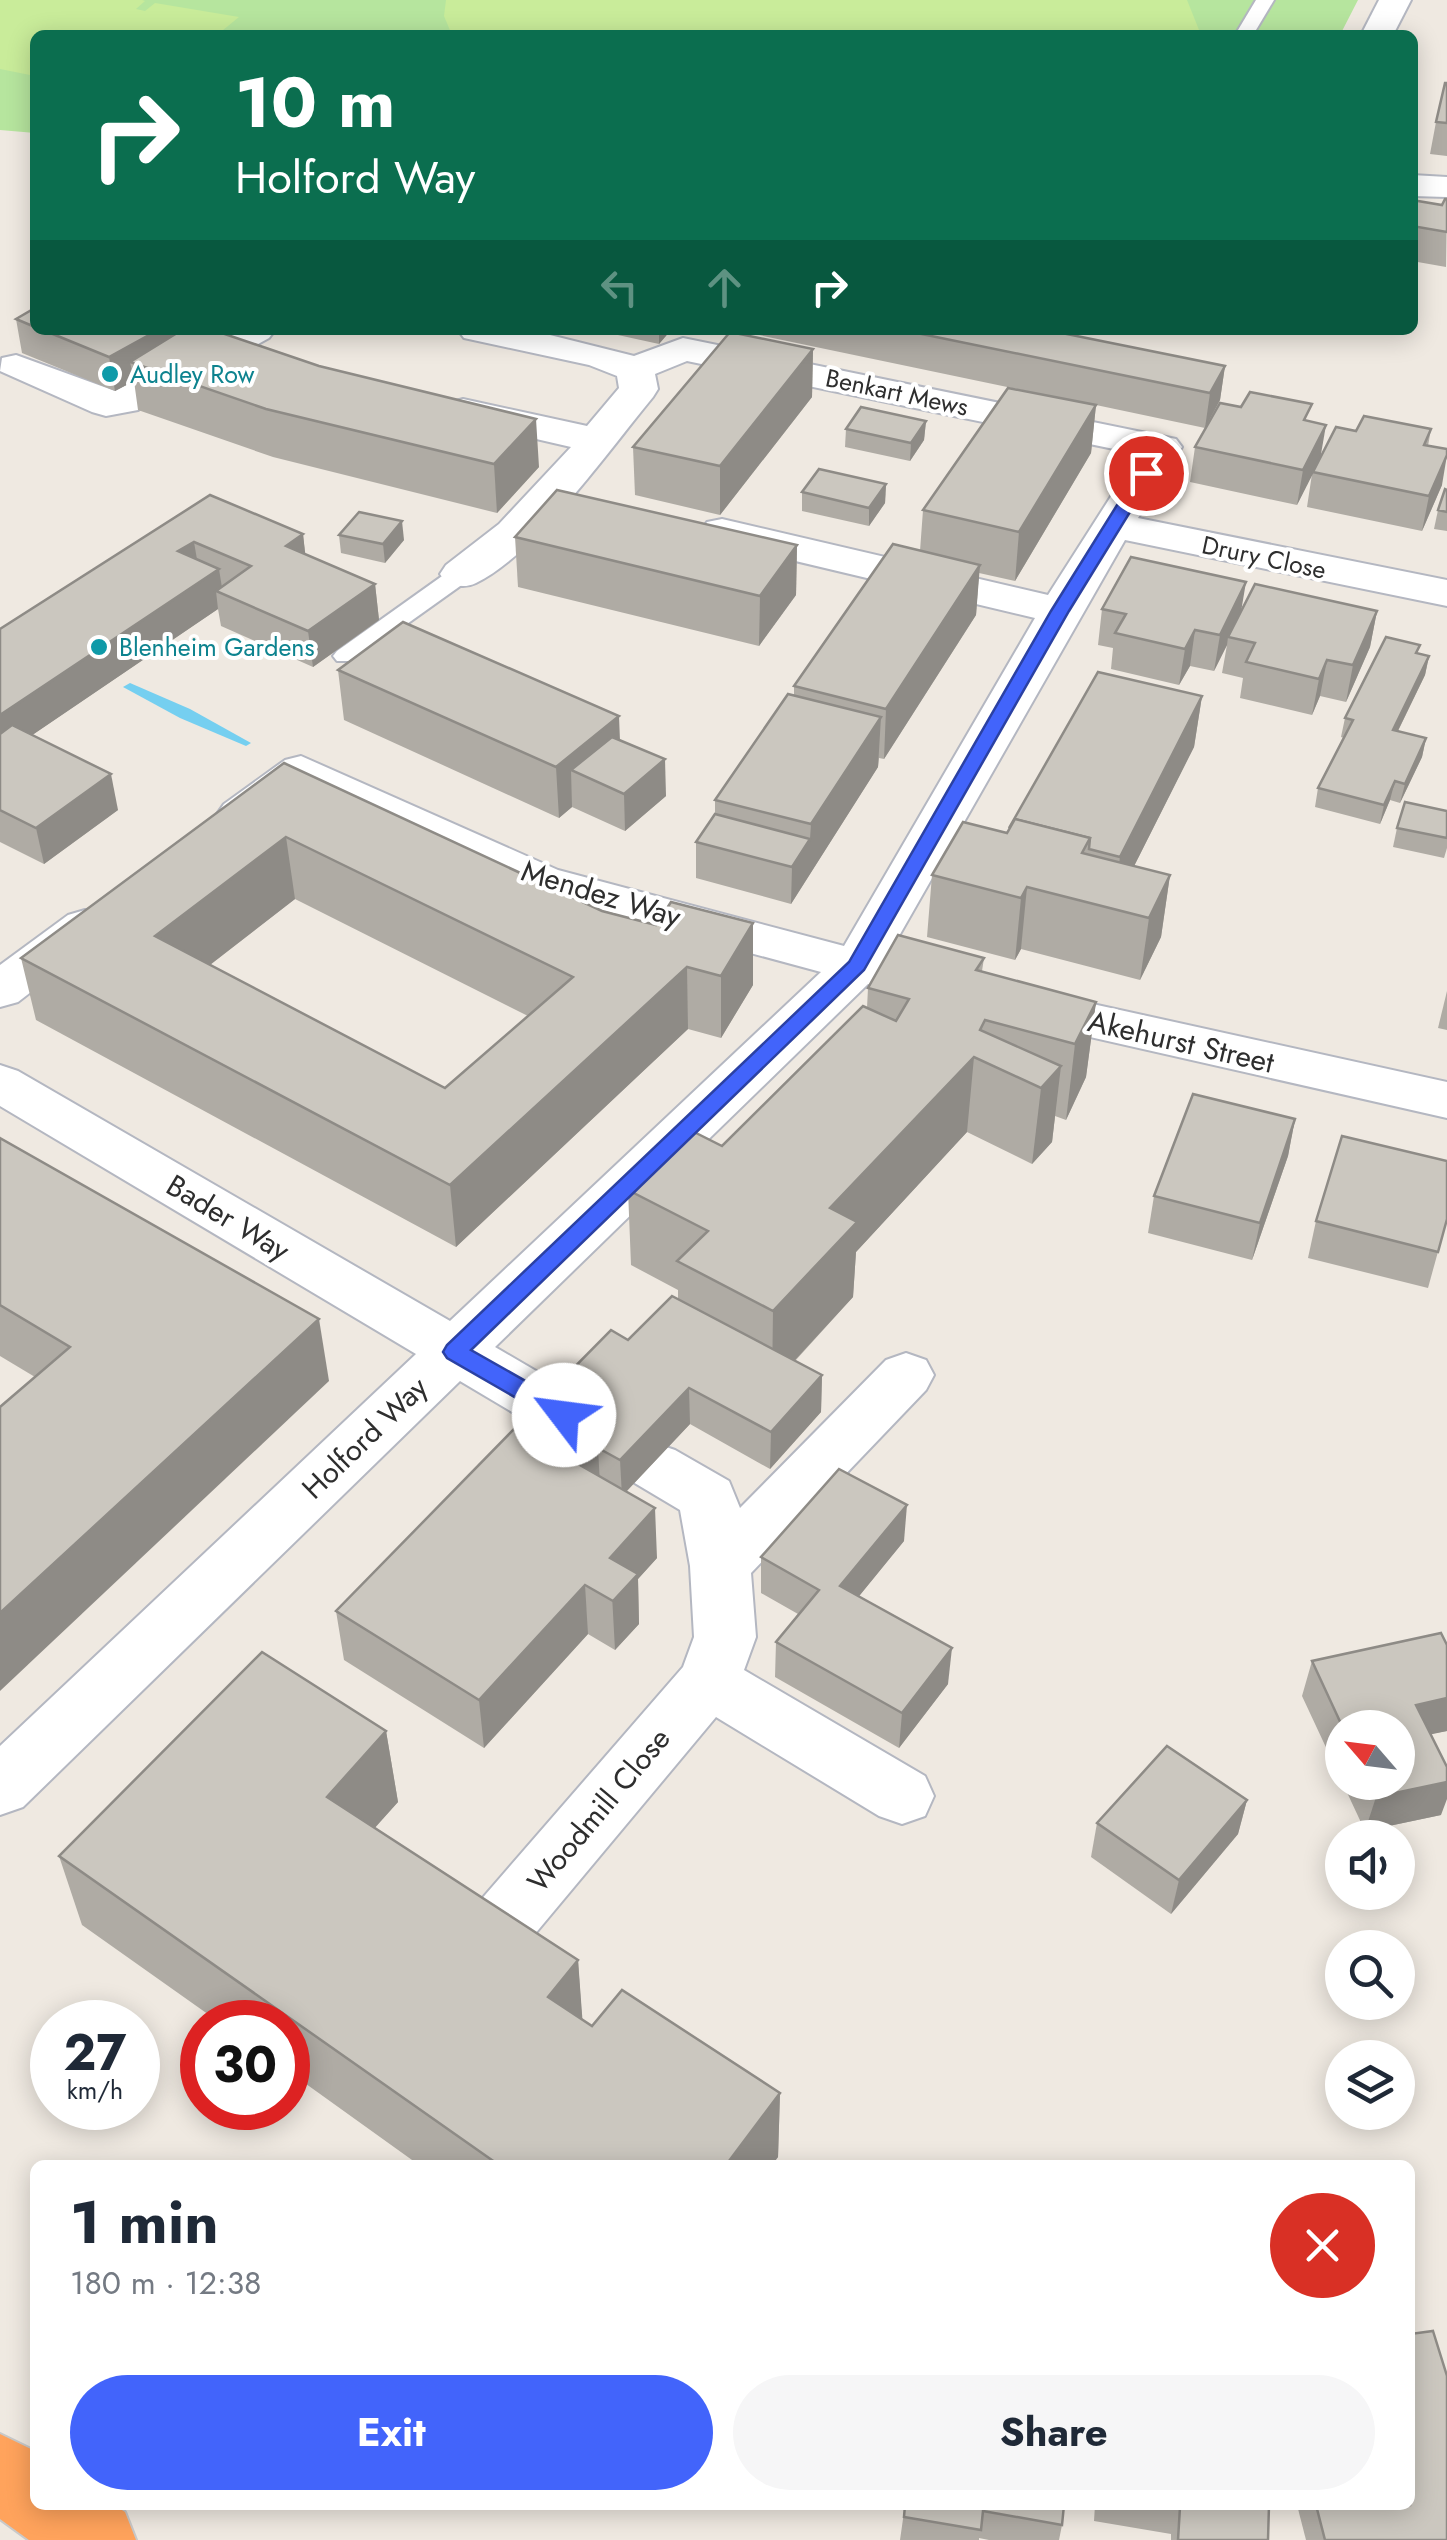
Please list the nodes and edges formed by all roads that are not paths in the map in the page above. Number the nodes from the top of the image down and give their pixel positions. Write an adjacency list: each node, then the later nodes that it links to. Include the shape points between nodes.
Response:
1 (1265, 0): 3 (lane)
2 (1395, 0): 4 (street)
3 (1247, 30)
4 (1380, 30)
5 (1418, 185): 6 (street)
6 (1447, 187)
7 (500, 335): 11 (street)
8 (246, 336): 9 (street); 10 (street, via 124,402 106,404)
9 (282, 361)
10 (16, 366)
11 (635, 368): 13 (street, via 639,389); 14 (street, Benkart Mews, via 683,348)
12 (420, 402): 13 (street)
13 (595, 440): 17 (street, via 577,497)
14 (1162, 447): 16 (street, Holford Way)
15 (693, 524): 19 (street)
16 (1112, 525): 18 (street, Drury Close); 19 (street, Holford Way)
17 (461, 574): 20 (lane)
18 (1431, 591)
19 (1060, 611): 23 (street, Holford Way)
20 (346, 656)
21 (210, 836): 23 (street, Mendez Way, via 301,770 541,881)
22 (119, 901): 24 (street)
23 (857, 966): 26 (street, Akehurst Street); 27 (street, Holford Way)
24 (0, 990)
25 (0, 1084): 27 (street, Bader Way)
26 (1447, 1100)
27 (455, 1352): 29 (street); 33 (street, Holford Way)
28 (906, 1375): 31 (street)
29 (564, 1415)
30 (654, 1466): 31 (street, Woodmill Close, via 708,1497)
31 (720, 1566): 32 (street, Woodmill Close, via 724,1638)
32 (709, 1681): 34 (street); 35 (street, Woodmill Close)
33 (0, 1787)
34 (902, 1796)
35 (490, 1938)
36 (0, 2474): 37 (highway)
37 (30, 2494)
38 (53, 2510): 39 (highway)
39 (98, 2540)

